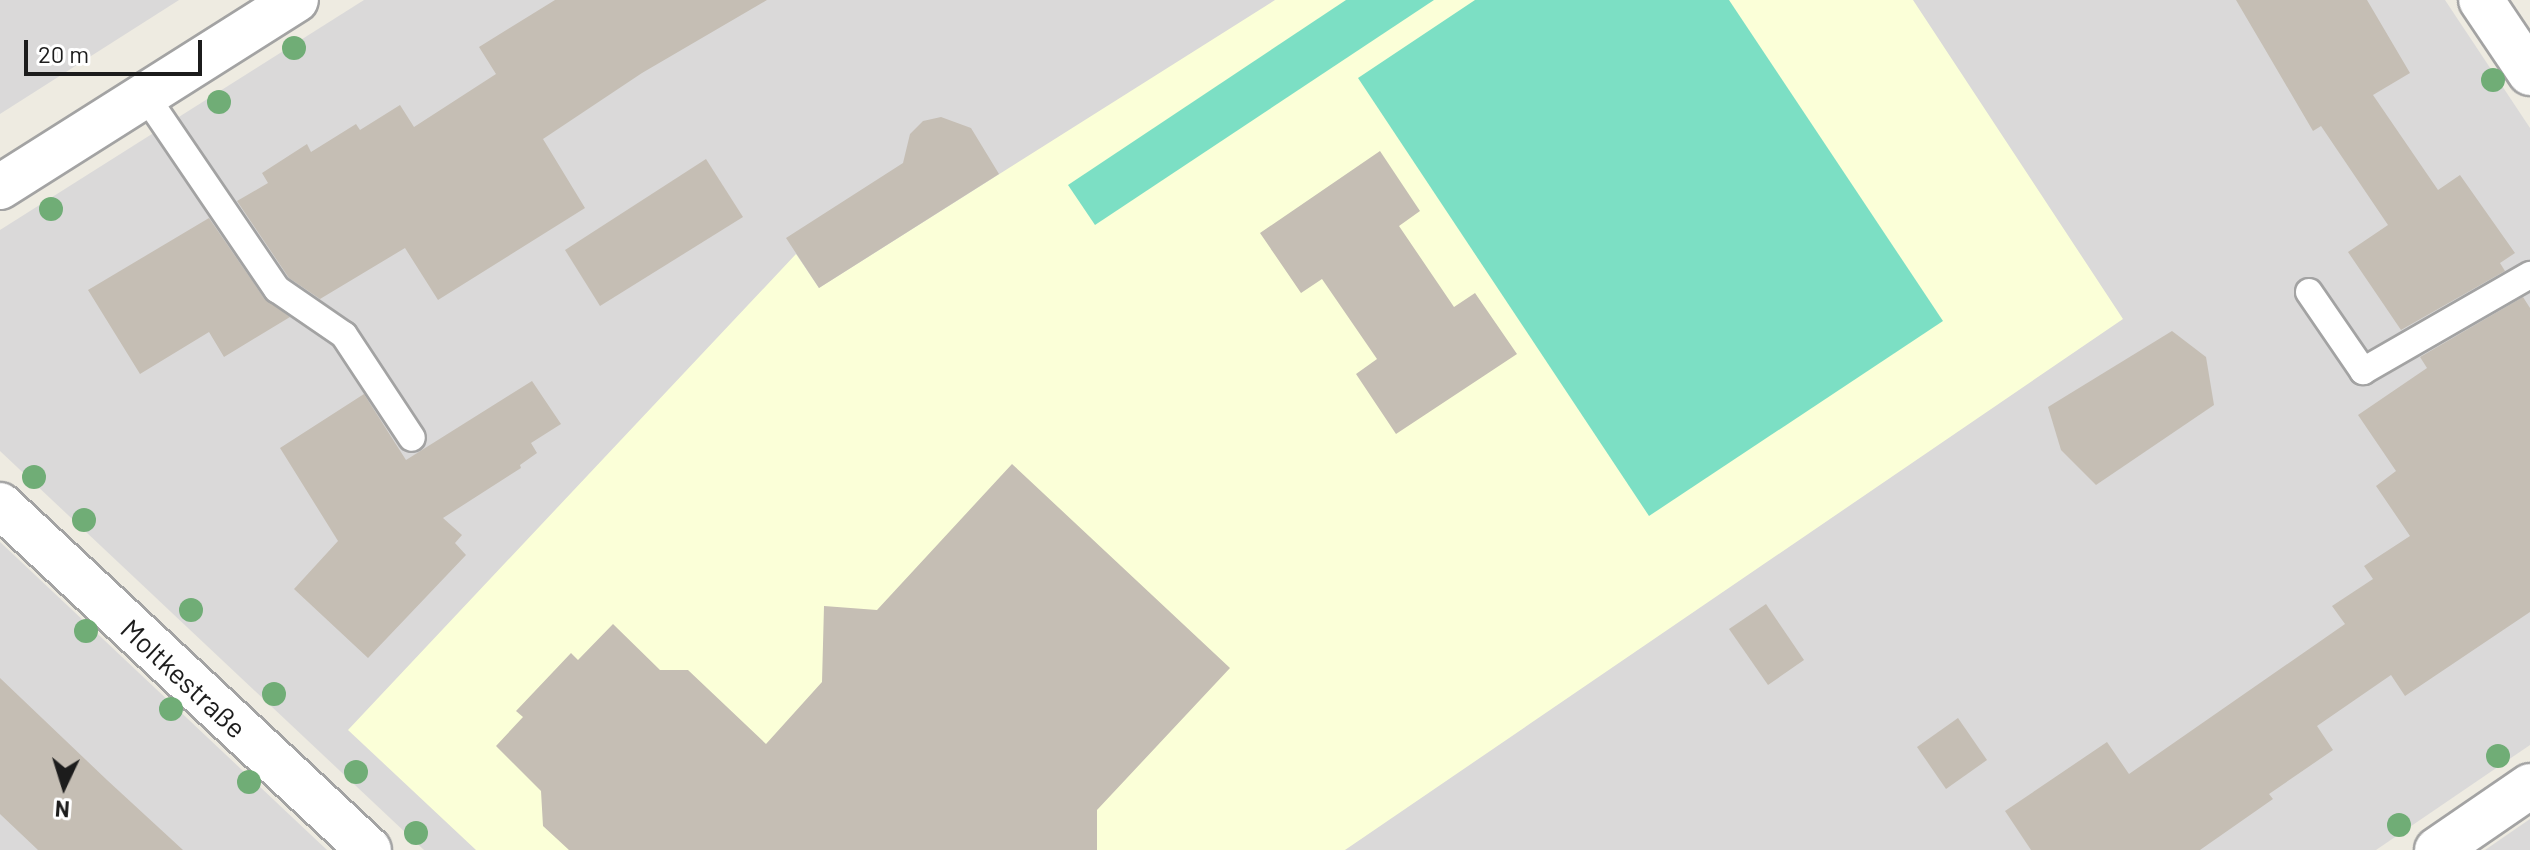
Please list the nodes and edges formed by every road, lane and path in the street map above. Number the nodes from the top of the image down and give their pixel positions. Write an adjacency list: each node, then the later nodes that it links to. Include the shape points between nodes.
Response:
1 (296, 0): 4 (street)
2 (2481, 0): 3 (street)
3 (2530, 73)
4 (145, 95): 5 (street); 8 (lane, via 277,289 344,335)
5 (0, 187)
6 (2530, 275): 7 (lane, via 2363,371)
7 (2309, 292)
8 (412, 438)
9 (0, 505): 11 (street, Moltkestraße)
10 (2530, 786): 12 (street)
11 (369, 850)
12 (2437, 850)

